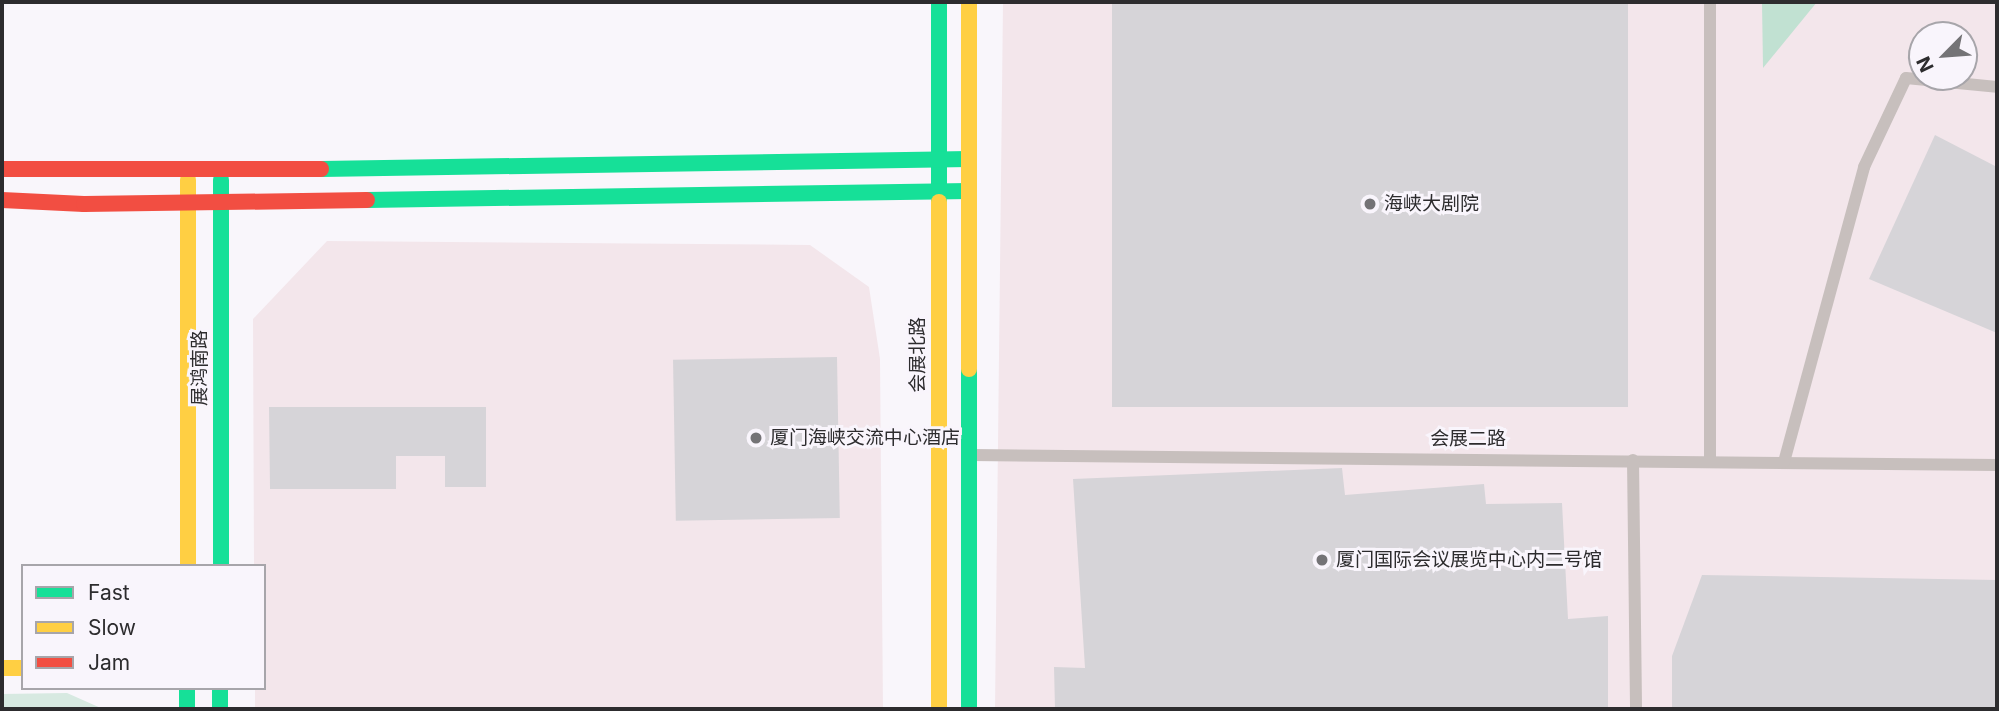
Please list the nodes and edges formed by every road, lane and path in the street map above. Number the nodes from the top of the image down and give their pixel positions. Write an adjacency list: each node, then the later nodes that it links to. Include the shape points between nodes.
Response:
1 (939, 2): 6 (main road, 会展北路)
2 (969, 2): 5 (main road)
3 (1710, 2): 18 (lane)
4 (1997, 87): 19 (lane, via 1906,78 1864,167)
5 (969, 159): 6 (main road); 10 (main road)
6 (939, 160): 9 (main road); 11 (main road, 会展北路)
7 (2, 169): 8 (main road)
8 (188, 170): 9 (main road); 13 (main road, 展鸿南路)
9 (221, 170): 14 (main road, 展鸿南路)
10 (969, 191): 11 (main road); 16 (main road)
11 (939, 192): 14 (main road); 15 (main road, 会展北路)
12 (2, 201): 13 (main road)
13 (188, 202): 14 (main road); 21 (main road, 展鸿南路)
14 (221, 202): 22 (main road, 展鸿南路)
15 (939, 455): 16 (lane, 会展二路); 29 (main road, 会展北路)
16 (969, 455): 17 (lane, 会展二路); 30 (main road)
17 (1633, 460): 18 (lane, 会展二路); 31 (lane)
18 (1710, 461): 19 (lane, 会展二路)
19 (1784, 462): 20 (lane, 会展二路)
20 (1997, 465)
21 (188, 564)
22 (220, 564)
23 (2, 668): 24 (main road)
24 (21, 668)
25 (187, 690): 27 (main road)
26 (220, 690): 28 (main road)
27 (187, 709)
28 (220, 709)
29 (939, 709)
30 (969, 709)
31 (1636, 709)

